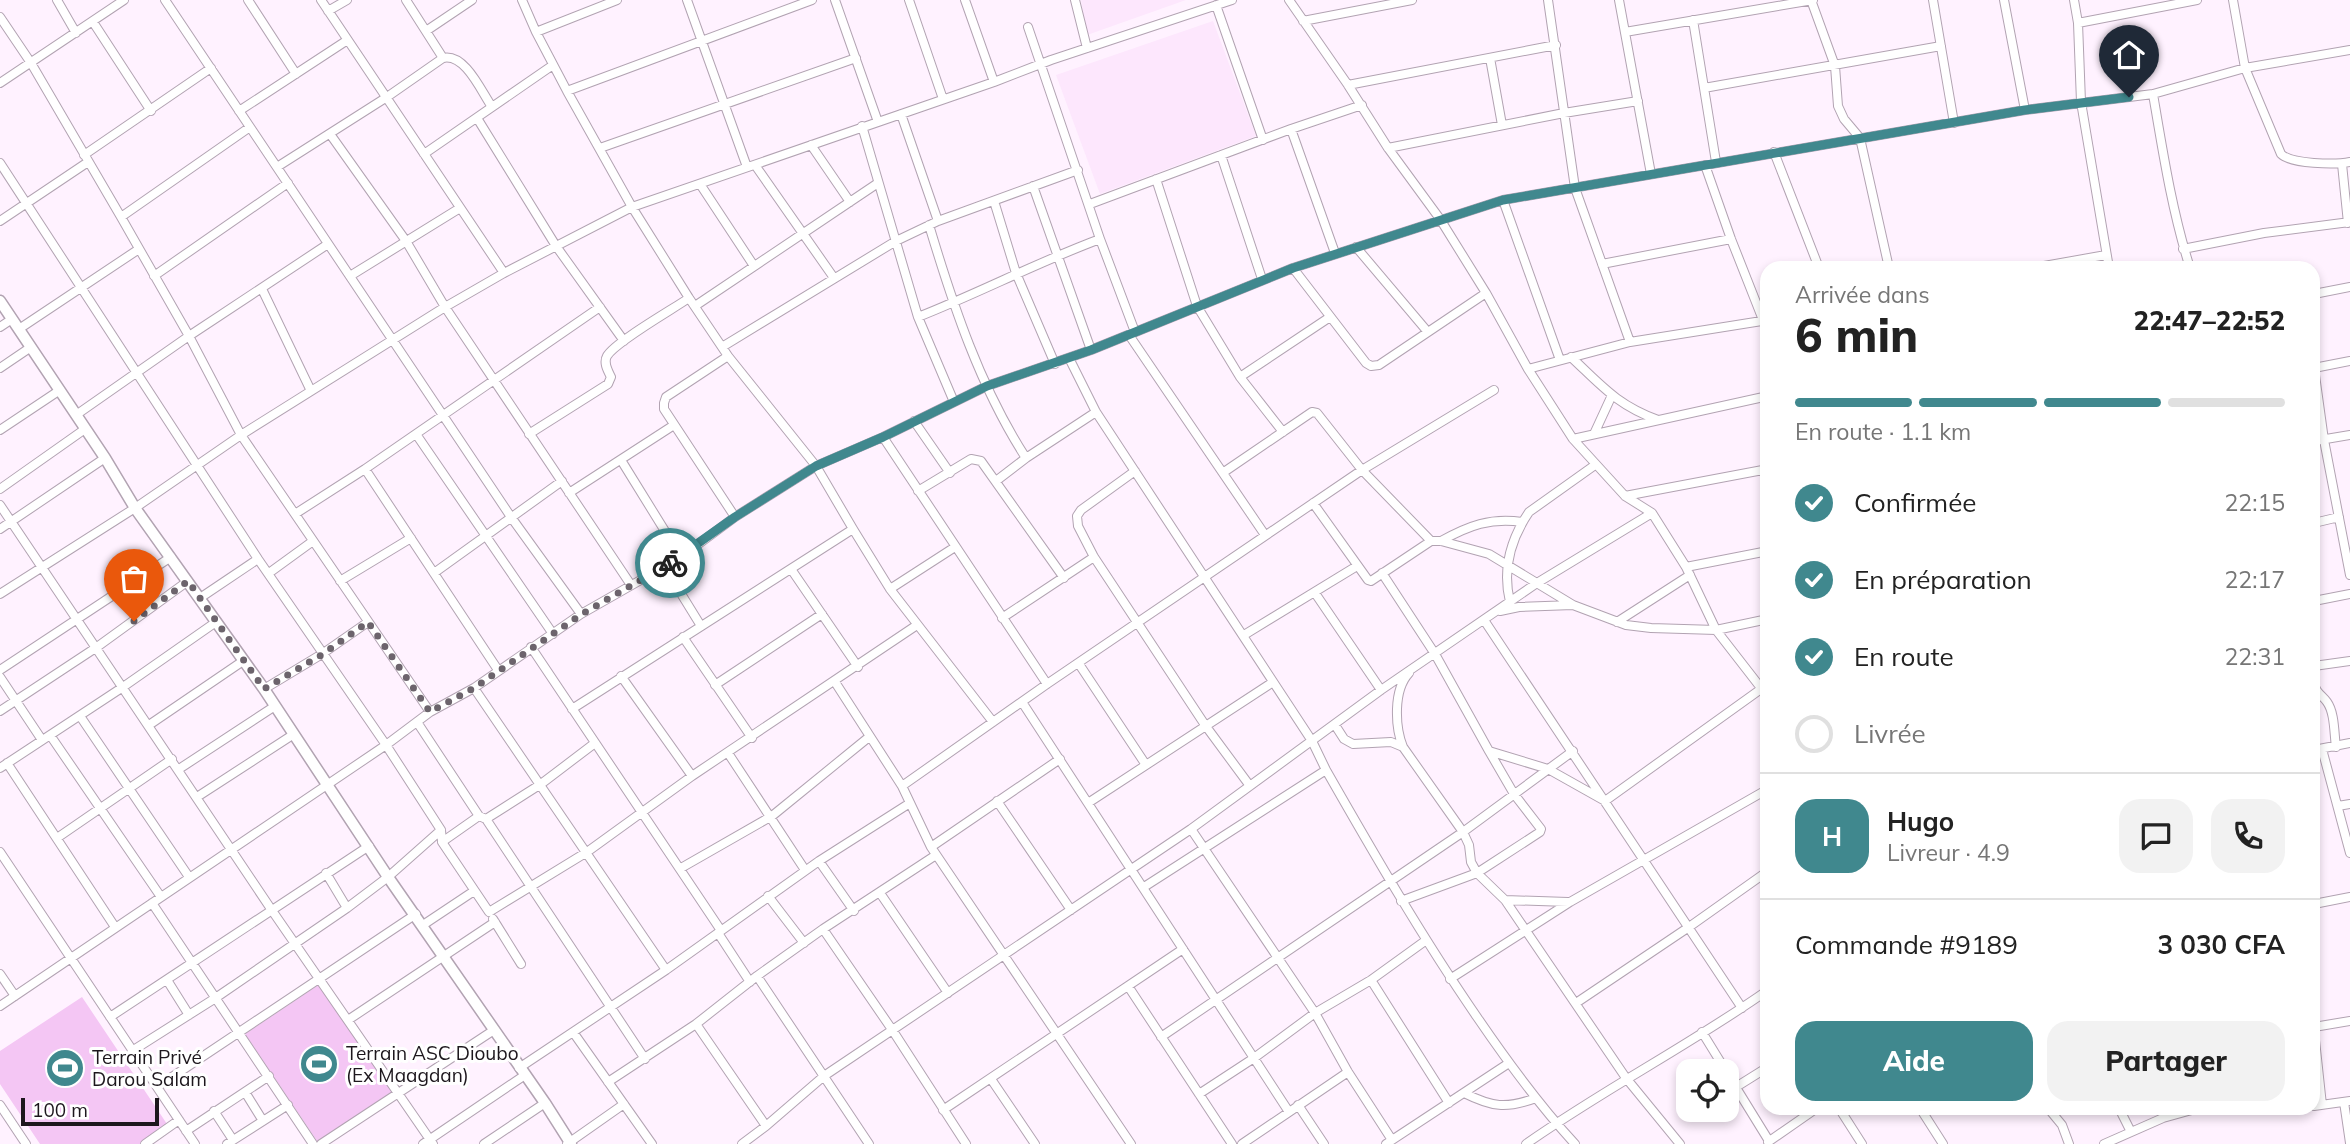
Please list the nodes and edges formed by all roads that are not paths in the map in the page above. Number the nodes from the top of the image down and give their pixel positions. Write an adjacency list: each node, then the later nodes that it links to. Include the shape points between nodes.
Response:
1 (57, 0): 39 (street)
2 (124, 0): 33 (street)
3 (165, 0): 53 (street)
4 (248, 0): 55 (street)
5 (321, 0): 29 (street)
6 (347, 0): 29 (street)
7 (406, 0): 36 (street)
8 (472, 0): 36 (street)
9 (522, 0): 37 (street)
10 (614, 0): 37 (street)
11 (687, 0): 41 (street)
12 (812, 0): 41 (street)
13 (835, 0): 47 (street)
14 (909, 0): 63 (street)
15 (965, 0): 56 (street)
16 (1075, 0): 44 (street)
17 (1232, 0): 28 (street)
18 (1289, 0): 32 (street)
19 (1412, 0): 32 (street)
20 (1548, 0): 42 (street)
21 (1619, 0): 38 (street)
22 (1812, 0): 31 (street); 52 (street)
23 (1933, 0): 43 (street)
24 (2004, 0): 69 (street)
25 (2074, 0): 34 (street)
26 (2197, 0): 34 (street)
27 (2233, 0): 54 (street)
28 (1216, 5): 44 (street); 83 (street)
29 (328, 11): 40 (street)
30 (0, 17): 49 (street)
31 (1693, 20): 38 (street); 59 (street)
32 (1303, 21): 58 (street)
33 (93, 22): 39 (street); 70 (street)
34 (2078, 23): 65 (street)
35 (1028, 27): 50 (street)
36 (426, 31): 46 (street)
37 (536, 32): 51 (street)
38 (1625, 32): 64 (street)
39 (76, 33): 49 (street)
40 (346, 41): 55 (street); 62 (street)
41 (701, 41): 60 (street); 66 (street)
42 (1556, 46): 48 (street); 72 (street)
43 (1941, 46): 52 (street); 76 (street)
44 (1087, 48): 50 (street)
45 (2350, 50): 54 (street)
46 (443, 58): 62 (street); 68 (street, via 457,58 463,64)
47 (856, 58): 66 (street); 75 (street)
48 (1490, 58): 58 (street); 77 (street)
49 (31, 63): 57 (street); 90 (street)
50 (1041, 64): 56 (street); 97 (street)
51 (553, 65): 60 (street); 68 (street)
52 (1835, 66): 59 (street); 82 (street, via 1838,106)
53 (211, 68): 70 (street); 71 (street)
54 (2245, 68): 61 (street); 93 (street, via 2286,160)
55 (296, 74): 71 (street)
56 (993, 82): 63 (street)
57 (0, 83)
58 (1348, 85): 67 (street)
59 (1704, 88): 91 (street)
60 (567, 91): 85 (street)
61 (2153, 94): 65 (street); 127 (street)
62 (387, 97): 81 (street); 88 (street)
63 (943, 99): 73 (street)
64 (1638, 101): 72 (street); 98 (street)
65 (2081, 102): 69 (street); 130 (street)
66 (724, 104): 85 (street); 95 (street)
67 (1362, 105): 80 (street); 86 (street)
68 (492, 107): 74 (street)
69 (2025, 110): 76 (street)
70 (151, 111): 90 (street)
71 (239, 111): 79 (street)
72 (1564, 113): 77 (street); 104 (street)
73 (901, 114): 75 (street); 117 (street)
74 (477, 118): 88 (street); 124 (street)
75 (878, 122): 78 (street)
76 (1954, 123): 82 (street)
77 (1502, 125): 86 (street)
78 (862, 126): 84 (street); 101 (street)
79 (250, 127): 96 (street); 113 (street)
80 (1291, 129): 83 (street); 128 (street)
81 (330, 134): 96 (street); 121 (street)
82 (1860, 138): 87 (street); 132 (street)
83 (1263, 140): 89 (street)
84 (811, 145): 95 (street); 107 (street)
85 (600, 148): 111 (street)
86 (1388, 148): 114 (street)
87 (1774, 152): 91 (street); 131 (street)
88 (424, 154): 112 (street)
89 (1221, 155): 99 (street); 144 (street)
90 (86, 159): 108 (street); 113 (street)
91 (1716, 162): 94 (street)
92 (0, 163): 108 (street)
93 (2346, 163): 109 (street)
94 (1705, 165): 98 (street); 120 (street)
95 (751, 166): 102 (street); 118 (street)
96 (277, 167): 100 (street)
97 (1078, 170): 103 (street); 110 (street)
98 (1651, 174): 104 (street)
99 (1156, 179): 110 (street); 154 (street)
100 (288, 183): 123 (street); 141 (street)
101 (878, 183): 107 (street); 122 (street)
102 (700, 184): 111 (street); 137 (street)
103 (1033, 186): 106 (street); 129 (street)
104 (1575, 188): 105 (street); 136 (street)
105 (1503, 200): 114 (street); 175 (street)
106 (994, 201): 117 (street); 140 (street)
107 (850, 202): 118 (street)
108 (27, 204): 115 (street); 145 (street)
109 (2348, 204): 116 (street)
110 (1090, 205): 119 (street)
111 (632, 207): 124 (street); 150 (street)
112 (460, 208): 121 (street); 139 (street)
113 (121, 217): 126 (street)
114 (1440, 219): 125 (street); 148 (street)
115 (0, 221)
116 (2349, 222): 127 (street)
117 (934, 223): 122 (street); 152 (street)
118 (803, 234): 137 (street); 143 (street)
119 (1100, 239): 129 (street); 164 (street)
120 (1731, 239): 136 (street); 157 (street)
121 (406, 241): 142 (street); 155 (street)
122 (896, 241): 143 (street); 158 (street)
123 (328, 244): 142 (street); 147 (street)
124 (556, 246): 139 (street); 156 (street)
125 (1356, 247): 128 (street); 163 (street)
126 (139, 249): 141 (street); 145 (street)
127 (2183, 249): 135 (street)
128 (1335, 253): 138 (street)
129 (1058, 254): 140 (street); 171 (street)
130 (2106, 255): 133 (street); 134 (street)
131 (1816, 261)
132 (1887, 261)
133 (2071, 261)
134 (2107, 261)
135 (2187, 261)
136 (1602, 264): 168 (street)
137 (754, 266): 153 (street)
138 (1293, 268): 144 (street); 159 (street)
139 (504, 272): 155 (street)
140 (1016, 273): 152 (street); 177 (street)
141 (154, 276): 165 (street)
142 (350, 276): 166 (street)
143 (834, 278): 170 (street)
144 (1262, 279): 154 (street)
145 (82, 288): 161 (street); 181 (street)
146 (2350, 288): 149 (street)
147 (262, 289): 165 (street); 187 (street)
148 (1486, 293): 163 (street); 180 (street)
149 (2320, 293)
150 (689, 298): 153 (street); 167 (street)
151 (0, 301): 161 (main road)
152 (953, 304): 158 (street); 184 (street)
153 (695, 306): 170 (street)
154 (1197, 306): 164 (street); 182 (street)
155 (444, 307): 166 (street); 183 (street)
156 (600, 307): 167 (street); 183 (street)
157 (1760, 308)
158 (918, 317): 190 (street)
159 (1330, 317): 163 (street, via 1371,366); 182 (street)
160 (1760, 321): 168 (street)
161 (15, 324): 162 (street); 169 (main road)
162 (0, 327)
163 (1427, 331)
164 (1132, 333): 171 (street); 220 (street)
165 (189, 336): 181 (street); 203 (street)
166 (393, 341): 187 (street); 194 (street)
167 (624, 341): 204 (street, via 605,359 611,377 608,384)
168 (1630, 341): 173 (street)
169 (31, 347): 179 (street); 185 (main road)
170 (722, 347): 172 (street)
171 (1091, 350): 174 (street)
172 (728, 356): 197 (street, via 666,397 664,409); 215 (street)
173 (1571, 357): 175 (street); 188 (street)
174 (1069, 358): 177 (street); 192 (street)
175 (1560, 360): 180 (street)
176 (2350, 361): 178 (street)
177 (1055, 364): 184 (street)
178 (2320, 367)
179 (0, 368)
180 (1528, 369): 207 (street)
181 (138, 373): 193 (street); 213 (street)
182 (1240, 377): 200 (street)
183 (493, 380): 194 (street); 204 (street)
184 (987, 386): 190 (street); 211 (street)
185 (60, 390): 193 (main road); 199 (street)
186 (1494, 390): 217 (street)
187 (311, 391): 203 (street)
188 (1612, 396): 195 (street); 202 (street)
189 (1760, 398): 195 (street)
190 (954, 402): 196 (street)
191 (2320, 411): 209 (street)
192 (1096, 412): 211 (street); 219 (street)
193 (76, 415): 198 (main road)
194 (443, 415): 201 (street); 233 (street)
195 (1658, 420): 202 (street)
196 (914, 421): 206 (street); 221 (street)
197 (674, 425): 212 (street); 234 (street)
198 (85, 429): 210 (main road); 224 (street)
199 (0, 430)
200 (1283, 432): 217 (street, via 1317,413); 220 (street)
201 (416, 434): 216 (street); 241 (street)
202 (1594, 434): 207 (street)
203 (241, 435): 213 (street); 232 (street)
204 (529, 435): 222 (street)
205 (2350, 435): 209 (street)
206 (883, 437): 215 (street); 225 (street)
207 (1573, 439): 214 (street)
208 (2320, 440): 209 (street)
209 (2324, 440): 235 (street)
210 (105, 458): 230 (main road); 236 (street)
211 (1026, 458): 223 (street)
212 (621, 460): 226 (street); 250 (street)
213 (198, 465): 230 (street); 252 (street)
214 (1595, 465): 227 (street); 237 (street, via 1529,512)
215 (816, 466): 234 (street); 240 (street)
216 (365, 469): 232 (street); 243 (street)
217 (1362, 470): 228 (street); 245 (street)
218 (1760, 470): 227 (street)
219 (1135, 471): 251 (street, via 1077,516); 263 (street)
220 (1224, 472): 242 (street)
221 (950, 473): 223 (street, via 977,459); 225 (street)
222 (562, 481): 226 (street); 233 (street)
223 (996, 481): 264 (street)
224 (0, 489)
225 (918, 491): 247 (street)
226 (569, 493): 268 (street)
227 (1625, 496): 231 (street)
228 (1313, 503): 242 (street); 255 (street)
229 (0, 505): 236 (street)
230 (135, 508): 249 (main road); 256 (street)
231 (1652, 513): 258 (street); 267 (street)
232 (295, 514): 244 (street)
233 (511, 517): 241 (street); 278 (street)
234 (735, 517): 250 (street)
235 (2339, 517): 238 (street); 262 (street)
236 (11, 522): 239 (street); 256 (street)
237 (1522, 522): 246 (street, via 1484,522); 253 (street)
238 (2320, 522)
239 (0, 529)
240 (853, 529): 257 (street); 269 (street)
241 (487, 535): 260 (street); 291 (street)
242 (1265, 535): 263 (street)
243 (411, 538): 260 (street); 266 (street)
244 (313, 541): 259 (street); 266 (street)
245 (1431, 541): 246 (street); 261 (street)
246 (1441, 541): 253 (street)
247 (955, 547): 269 (street); 280 (street)
248 (1760, 553): 258 (street)
249 (171, 556): 265 (main road); 281 (street)
250 (681, 557): 254 (street)
251 (1094, 557): 264 (street); 287 (street)
252 (258, 559): 259 (street); 273 (street)
253 (1506, 563): 267 (street); 275 (street)
254 (664, 566): 268 (street); 289 (street)
255 (1357, 566): 261 (street, via 1371,581); 270 (street)
256 (42, 567): 271 (street); 281 (street)
257 (791, 569): 279 (street); 289 (street)
258 (1688, 571): 286 (street); 290 (street)
259 (268, 573): 296 (street)
260 (434, 573): 304 (street)
261 (1382, 573): 297 (street)
262 (2350, 575)
263 (1205, 576): 287 (street); 292 (street)
264 (1064, 578): 280 (street)
265 (188, 581): 273 (main road); 294 (street)
266 (340, 581): 285 (street)
267 (1537, 583): 275 (street); 276 (street)
268 (631, 585): 278 (street)
269 (890, 589): 288 (street)
270 (1315, 593): 292 (street); 316 (street)
271 (0, 594)
272 (2350, 594): 274 (street)
273 (200, 598): 284 (main road)
274 (2320, 600)
275 (1510, 602): 277 (street)
276 (1573, 605): 277 (street); 286 (street)
277 (1497, 611): 282 (street)
278 (582, 614): 291 (street)
279 (822, 614): 302 (street); 311 (street)
280 (1002, 618): 310 (street)
281 (78, 620): 294 (street); 303 (street)
282 (1484, 620): 297 (street); 343 (street)
283 (1760, 621): 290 (street)
284 (216, 622): 298 (main road); 312 (street)
285 (368, 622): 296 (street); 324 (street)
286 (1617, 622): 290 (street)
287 (1138, 623): 300 (street); 329 (street)
288 (917, 625): 302 (street); 327 (street)
289 (701, 626): 293 (street)
290 (1716, 630): 314 (street)
291 (553, 635): 295 (street)
292 (1244, 635): 309 (street)
293 (683, 637): 306 (street); 311 (street)
294 (97, 647): 312 (street); 319 (street)
295 (531, 647): 304 (street); 322 (street)
296 (323, 654): 315 (street); 338 (street)
297 (1434, 654): 305 (street); 342 (street)
298 (243, 661): 315 (main road); 328 (street)
299 (2350, 661): 301 (street)
300 (1079, 664): 310 (street); 348 (street)
301 (2320, 665)
302 (858, 667): 308 (street)
303 (0, 670)
304 (498, 670): 313 (street)
305 (1412, 670): 316 (street); 339 (street, via 1404,678 1397,710)
306 (621, 676): 322 (street); 353 (street)
307 (0, 677): 319 (street)
308 (835, 682): 332 (street); 334 (street)
309 (1273, 682): 329 (street); 335 (street)
310 (1047, 684): 320 (street)
311 (715, 685): 334 (street)
312 (123, 687): 325 (street); 328 (street)
313 (474, 688): 324 (street); 355 (street)
314 (1760, 688)
315 (264, 689): 321 (main road)
316 (1381, 690): 330 (street)
317 (1760, 690): 363 (street)
318 (2320, 695): 340 (street, via 2330,708)
319 (16, 701): 323 (street); 333 (street)
320 (1022, 702): 327 (street); 346 (street)
321 (275, 706): 331 (main road); 350 (street)
322 (572, 709): 336 (street)
323 (0, 711)
324 (430, 712): 326 (street)
325 (80, 716): 333 (street); 358 (street)
326 (417, 722): 338 (street); 371 (street)
327 (992, 722): 356 (street)
328 (149, 725): 347 (street)
329 (1205, 725): 348 (street); 357 (street)
330 (1335, 725): 335 (street); 339 (street, via 1353,744 1391,742)
331 (295, 734): 354 (main road); 361 (street)
332 (869, 737): 356 (street); 370 (street)
333 (46, 738): 349 (street); 368 (street)
334 (752, 738): 344 (street)
335 (1312, 741): 352 (street); 357 (street)
336 (596, 743): 355 (street); 369 (street)
337 (2350, 743): 340 (street)
338 (386, 746): 354 (street); 373 (street)
339 (1403, 747): 374 (street)
340 (2336, 747): 341 (street)
341 (2320, 750)
342 (1489, 751): 351 (street); 359 (street)
343 (1573, 751): 351 (street); 363 (street)
344 (728, 753): 353 (street); 370 (street)
345 (2320, 756): 367 (street)
346 (1060, 759): 362 (street); 365 (street)
347 (172, 760): 350 (street); 358 (street)
348 (1146, 765): 365 (street)
349 (3, 766): 375 (street)
350 (179, 769): 361 (street)
351 (1548, 769): 359 (street); 363 (street)
352 (1326, 770): 379 (street); 394 (street)
353 (692, 776): 369 (street)
354 (328, 784): 377 (main road); 378 (street)
355 (541, 784): 371 (street); 382 (street)
356 (902, 786): 364 (street)
357 (1250, 786): 372 (street)
358 (129, 789): 368 (street); 391 (street)
359 (1514, 793): 374 (street); 390 (street, via 1541,832)
360 (1760, 794): 384 (street)
361 (197, 797): 378 (street)
362 (997, 801): 380 (street); 409 (street)
363 (1605, 801): 384 (street)
364 (910, 803): 380 (street); 385 (street)
365 (1088, 803): 387 (street)
366 (2350, 804): 367 (street)
367 (2337, 806): 383 (street)
368 (100, 809): 375 (street); 400 (street)
369 (642, 811): 382 (street); 386 (street)
370 (772, 816): 386 (street); 388 (street)
371 (483, 817): 376 (street); 395 (street)
372 (1191, 829): 379 (street); 387 (street)
373 (441, 830): 376 (street); 392 (street)
374 (1463, 832): 390 (street); 394 (street)
375 (57, 838): 415 (street)
376 (442, 842): 397 (street)
377 (369, 846): 389 (street); 392 (main road)
378 (232, 848): 391 (street); 408 (street)
379 (1203, 849): 396 (street); 427 (street)
380 (933, 851): 398 (street); 425 (street)
381 (0, 852): 426 (street)
382 (587, 852): 395 (street); 430 (street)
383 (2350, 853)
384 (1645, 860): 404 (street); 416 (street)
385 (819, 861): 388 (street); 410 (street)
386 (681, 868): 418 (street)
387 (1131, 869): 396 (street); 409 (street)
388 (806, 870): 399 (street)
389 (327, 873): 407 (street); 408 (street)
390 (1478, 873): 402 (street); 403 (street)
391 (189, 877): 400 (street)
392 (388, 877): 407 (street); 412 (main road)
393 (1760, 877): 416 (street)
394 (1389, 882): 403 (street); 427 (street)
395 (531, 886): 411 (street); 445 (street)
396 (1144, 887): 423 (street)
397 (474, 891): 411 (street); 414 (street)
398 (880, 893): 410 (street); 438 (street)
399 (768, 896): 418 (street); 422 (street)
400 (161, 897): 405 (street)
401 (2350, 897): 406 (street)
402 (1505, 900): 404 (street); 419 (street)
403 (1401, 901): 420 (street)
404 (1570, 902): 419 (street)
405 (152, 903): 415 (street); 428 (street)
406 (2320, 903)
407 (348, 908): 421 (street)
408 (271, 909): 421 (street); 428 (street)
409 (1071, 910): 425 (street)
410 (854, 911): 417 (street)
411 (489, 912): 413 (street)
412 (416, 915): 414 (main road); 432 (street)
413 (495, 922): 424 (street); 429 (street)
414 (423, 925): 424 (main road)
415 (116, 927): 426 (street)
416 (1689, 928): 443 (street); 446 (street)
417 (823, 929): 422 (street); 455 (street)
418 (719, 931): 430 (street); 433 (street)
419 (1526, 932): 434 (street); 443 (street)
420 (1425, 941): 434 (street); 436 (street)
421 (294, 943): 432 (street); 441 (street)
422 (804, 943): 433 (street)
423 (1183, 949): 437 (street); 442 (street)
424 (444, 956): 450 (street); 454 (main road)
425 (1004, 956): 438 (street); 459 (street)
426 (71, 957): 439 (street); 449 (street)
427 (1277, 959): 442 (street); 447 (street)
428 (192, 963): 435 (street); 441 (street)
429 (521, 964)
430 (666, 970): 445 (street)
431 (0, 974): 439 (street)
432 (321, 979): 450 (street); 456 (street)
433 (754, 979): 452 (street); 470 (street)
434 (1450, 979): 465 (street)
435 (167, 980): 448 (street); 449 (street)
436 (1371, 980): 447 (street); 484 (street)
437 (1128, 986): 459 (street); 460 (street)
438 (948, 993): 455 (street)
439 (15, 996): 444 (street)
440 (1760, 996): 446 (street)
441 (214, 999): 448 (street); 456 (street)
442 (1216, 999): 460 (street); 462 (street)
443 (1576, 1003): 471 (street)
444 (0, 1006)
445 (609, 1007): 457 (street); 463 (street)
446 (1742, 1008): 458 (street)
447 (1315, 1013): 462 (street); 467 (street)
448 (189, 1015): 461 (street)
449 (110, 1017): 461 (street)
450 (348, 1020): 478 (street)
451 (2350, 1021): 453 (street)
452 (696, 1024): 463 (street); 502 (street)
453 (2320, 1028)
454 (494, 1030): 466 (main road); 478 (street)
455 (893, 1031): 470 (street); 491 (street)
456 (240, 1032): 469 (street); 475 (street)
457 (573, 1032): 466 (street); 473 (street)
458 (1702, 1032): 464 (street); 471 (street)
459 (1058, 1035): 472 (street); 522 (street)
460 (1161, 1037): 480 (street)
461 (132, 1051): 475 (street)
462 (1254, 1058): 480 (street); 492 (street)
463 (645, 1059): 473 (street)
464 (1719, 1059)
465 (1509, 1063): 479 (street); 481 (street)
466 (522, 1072): 483 (main road); 508 (street)
467 (1348, 1072): 488 (street); 506 (street)
468 (1760, 1072): 474 (street)
469 (268, 1076): 476 (street); 487 (street)
470 (824, 1076): 502 (street); 519 (street)
471 (1626, 1078): 501 (street); 528 (street)
472 (991, 1079): 491 (street); 521 (street)
473 (608, 1082): 485 (street)
474 (1739, 1085)
475 (157, 1087): 499 (street)
476 (244, 1091): 490 (street); 500 (street)
477 (1739, 1092): 507 (street)
478 (398, 1093): 508 (street); 515 (street)
479 (1464, 1093): 481 (street, via 1506,1107); 484 (street)
480 (1199, 1094): 523 (street)
481 (1536, 1097): 501 (street)
482 (2347, 1102): 489 (street); 510 (street)
483 (545, 1103): 509 (main road); 516 (street)
484 (1449, 1103): 506 (street)
485 (624, 1104): 509 (street); 517 (street)
486 (0, 1105): 511 (street)
487 (288, 1105): 500 (street); 514 (street)
488 (1298, 1105): 492 (street); 525 (street)
489 (2320, 1106)
490 (214, 1111): 503 (street); 505 (street)
491 (943, 1111): 520 (street)
492 (1289, 1112): 524 (street)
493 (1807, 1115): 507 (street)
494 (1843, 1115): 529 (street)
495 (1924, 1115): 530 (street)
496 (2054, 1115): 531 (street)
497 (2122, 1115): 504 (street)
498 (2174, 1115): 504 (street)
499 (179, 1120): 503 (street); 512 (street)
500 (263, 1121): 505 (street)
501 (1556, 1123): 526 (street); 527 (street)
502 (766, 1126): 518 (street)
503 (186, 1130): 513 (street)
504 (2131, 1132): 532 (street)
505 (230, 1142)
506 (1389, 1142)
507 (1767, 1142)
508 (428, 1143)
509 (569, 1143)
510 (2350, 1143)
511 (26, 1144)
512 (145, 1144)
513 (195, 1144)
514 (313, 1144)
515 (321, 1144)
516 (484, 1144)
517 (652, 1144)
518 (742, 1144)
519 (869, 1144)
520 (966, 1144)
521 (1035, 1144)
522 (1131, 1144)
523 (1232, 1144)
524 (1242, 1144)
525 (1324, 1144)
526 (1526, 1144)
527 (1576, 1144)
528 (1680, 1144)
529 (1862, 1144)
530 (1943, 1144)
531 (2069, 1144)
532 (2104, 1144)

